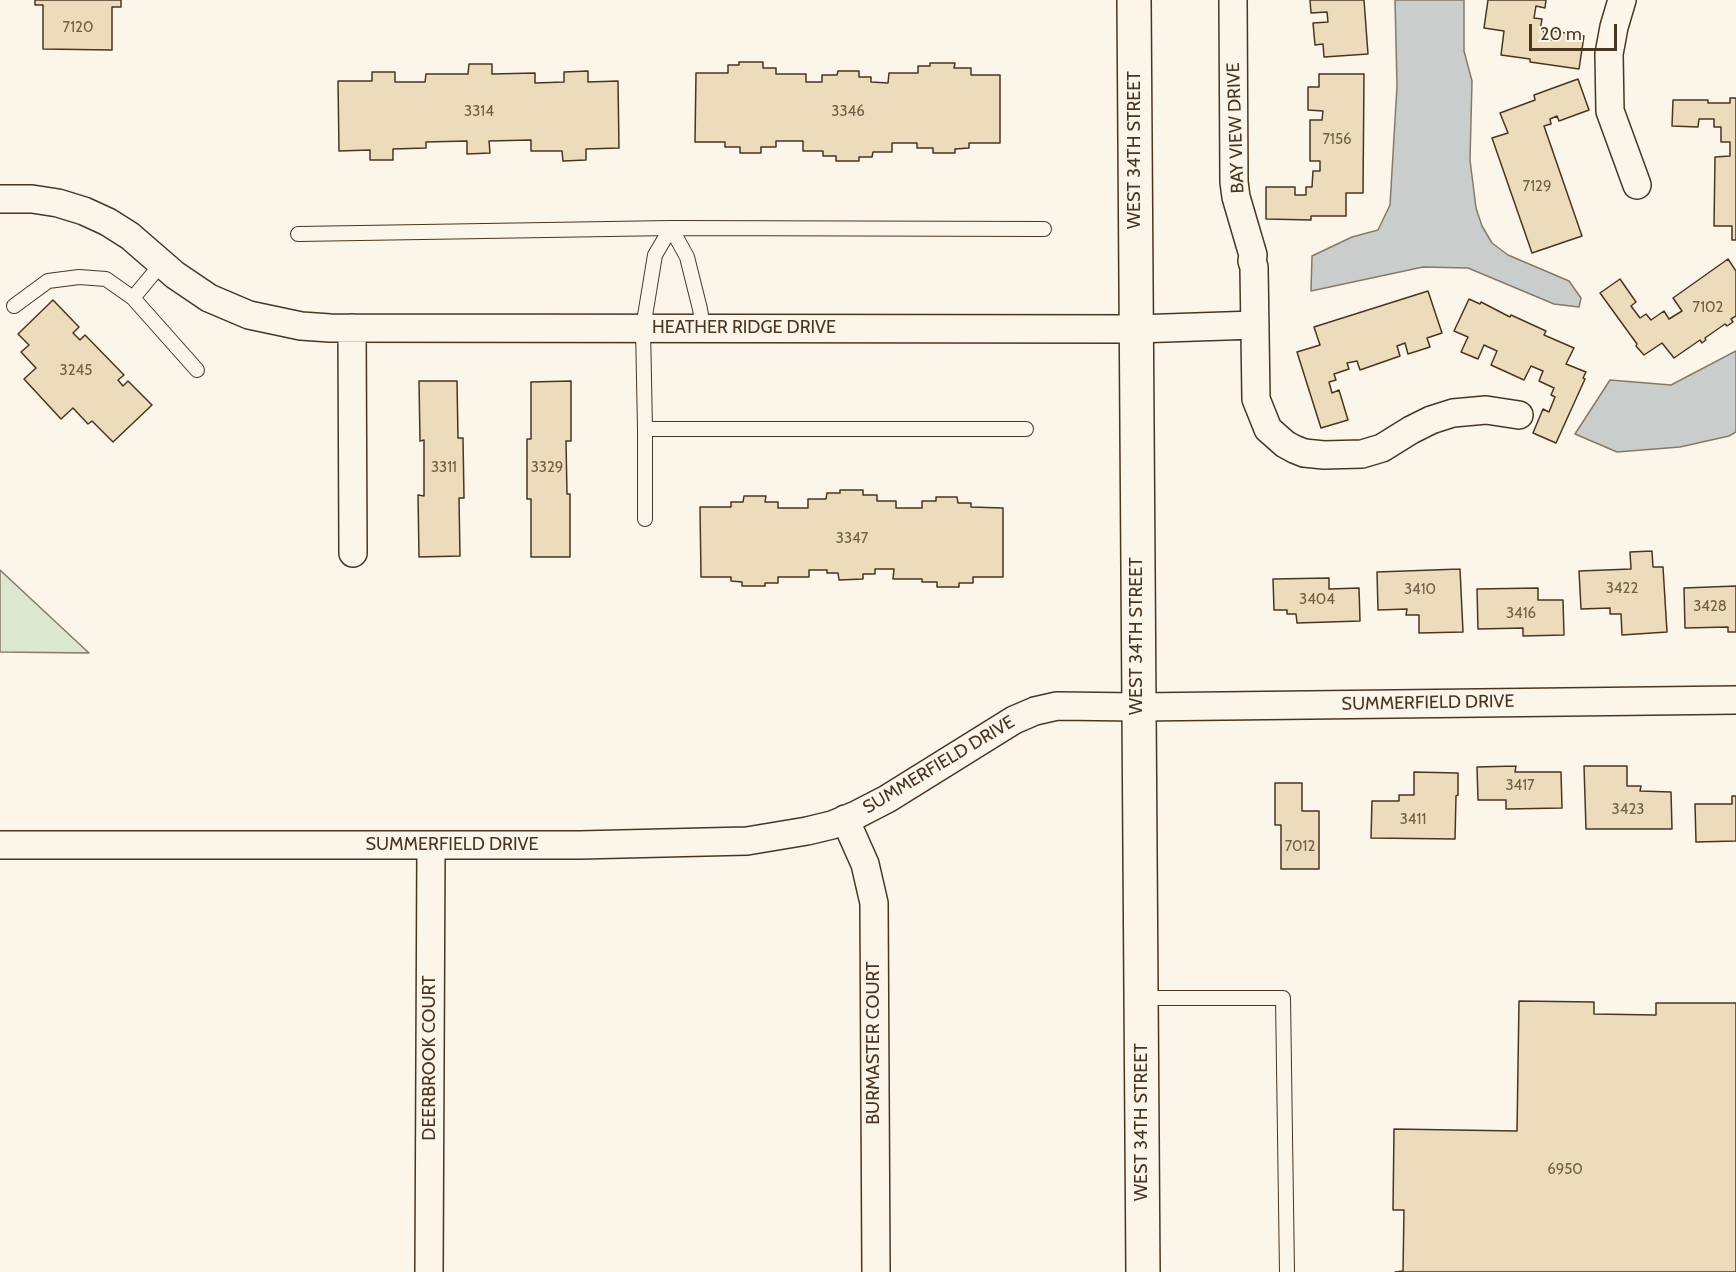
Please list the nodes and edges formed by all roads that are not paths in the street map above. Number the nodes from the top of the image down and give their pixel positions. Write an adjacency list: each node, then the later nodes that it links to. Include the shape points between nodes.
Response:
1 (1134, 0): 16 (street, WEST 34TH STREET)
2 (1233, 0): 12 (street, BAY VIEW DRIVE, via 1234,182 1253,255)
3 (1622, 0): 4 (street, via 1610,54 1610,111)
4 (1637, 185)
5 (0, 199): 9 (street, HEATHER RIDGE DRIVE, via 32,199 84,211 119,229)
6 (671, 228): 7 (lane); 8 (lane); 14 (lane, via 655,255); 15 (lane, via 687,257)
7 (1044, 229)
8 (298, 234)
9 (162, 263): 10 (lane); 13 (street, HEATHER RIDGE DRIVE, via 209,298 249,315 301,326)
10 (133, 298): 11 (lane, via 106,279 79,277 48,281); 17 (lane)
11 (14, 306)
12 (1255, 325): 16 (street); 18 (street, BAY VIEW DRIVE, via 1256,399 1268,429 1294,449 1313,455 1362,454 1453,413 1486,410)
13 (352, 328): 14 (street, HEATHER RIDGE DRIVE); 22 (street)
14 (643, 328): 15 (street, HEATHER RIDGE DRIVE); 19 (lane)
15 (703, 328): 16 (street, HEATHER RIDGE DRIVE)
16 (1136, 329): 24 (street, WEST 34TH STREET)
17 (197, 370)
18 (1519, 415)
19 (645, 429): 20 (lane); 21 (lane)
20 (1026, 429)
21 (645, 519)
22 (353, 553)
23 (1736, 700): 24 (street, SUMMERFIELD DRIVE)
24 (1137, 707): 25 (street, SUMMERFIELD DRIVE, via 1063,705 1035,711 887,799); 28 (street, WEST 34TH STREET)
25 (845, 819): 27 (street, SUMMERFIELD DRIVE, via 807,831 747,841); 30 (street, BURMASTER COURT, via 866,864 874,903)
26 (0, 845): 27 (street, SUMMERFIELD DRIVE)
27 (431, 845): 29 (street, DEERBROOK COURT)
28 (1141, 998): 31 (street, WEST 34TH STREET); 32 (lane, via 1283,998)
29 (429, 1272)
30 (876, 1272)
31 (1143, 1272)
32 (1287, 1272)

